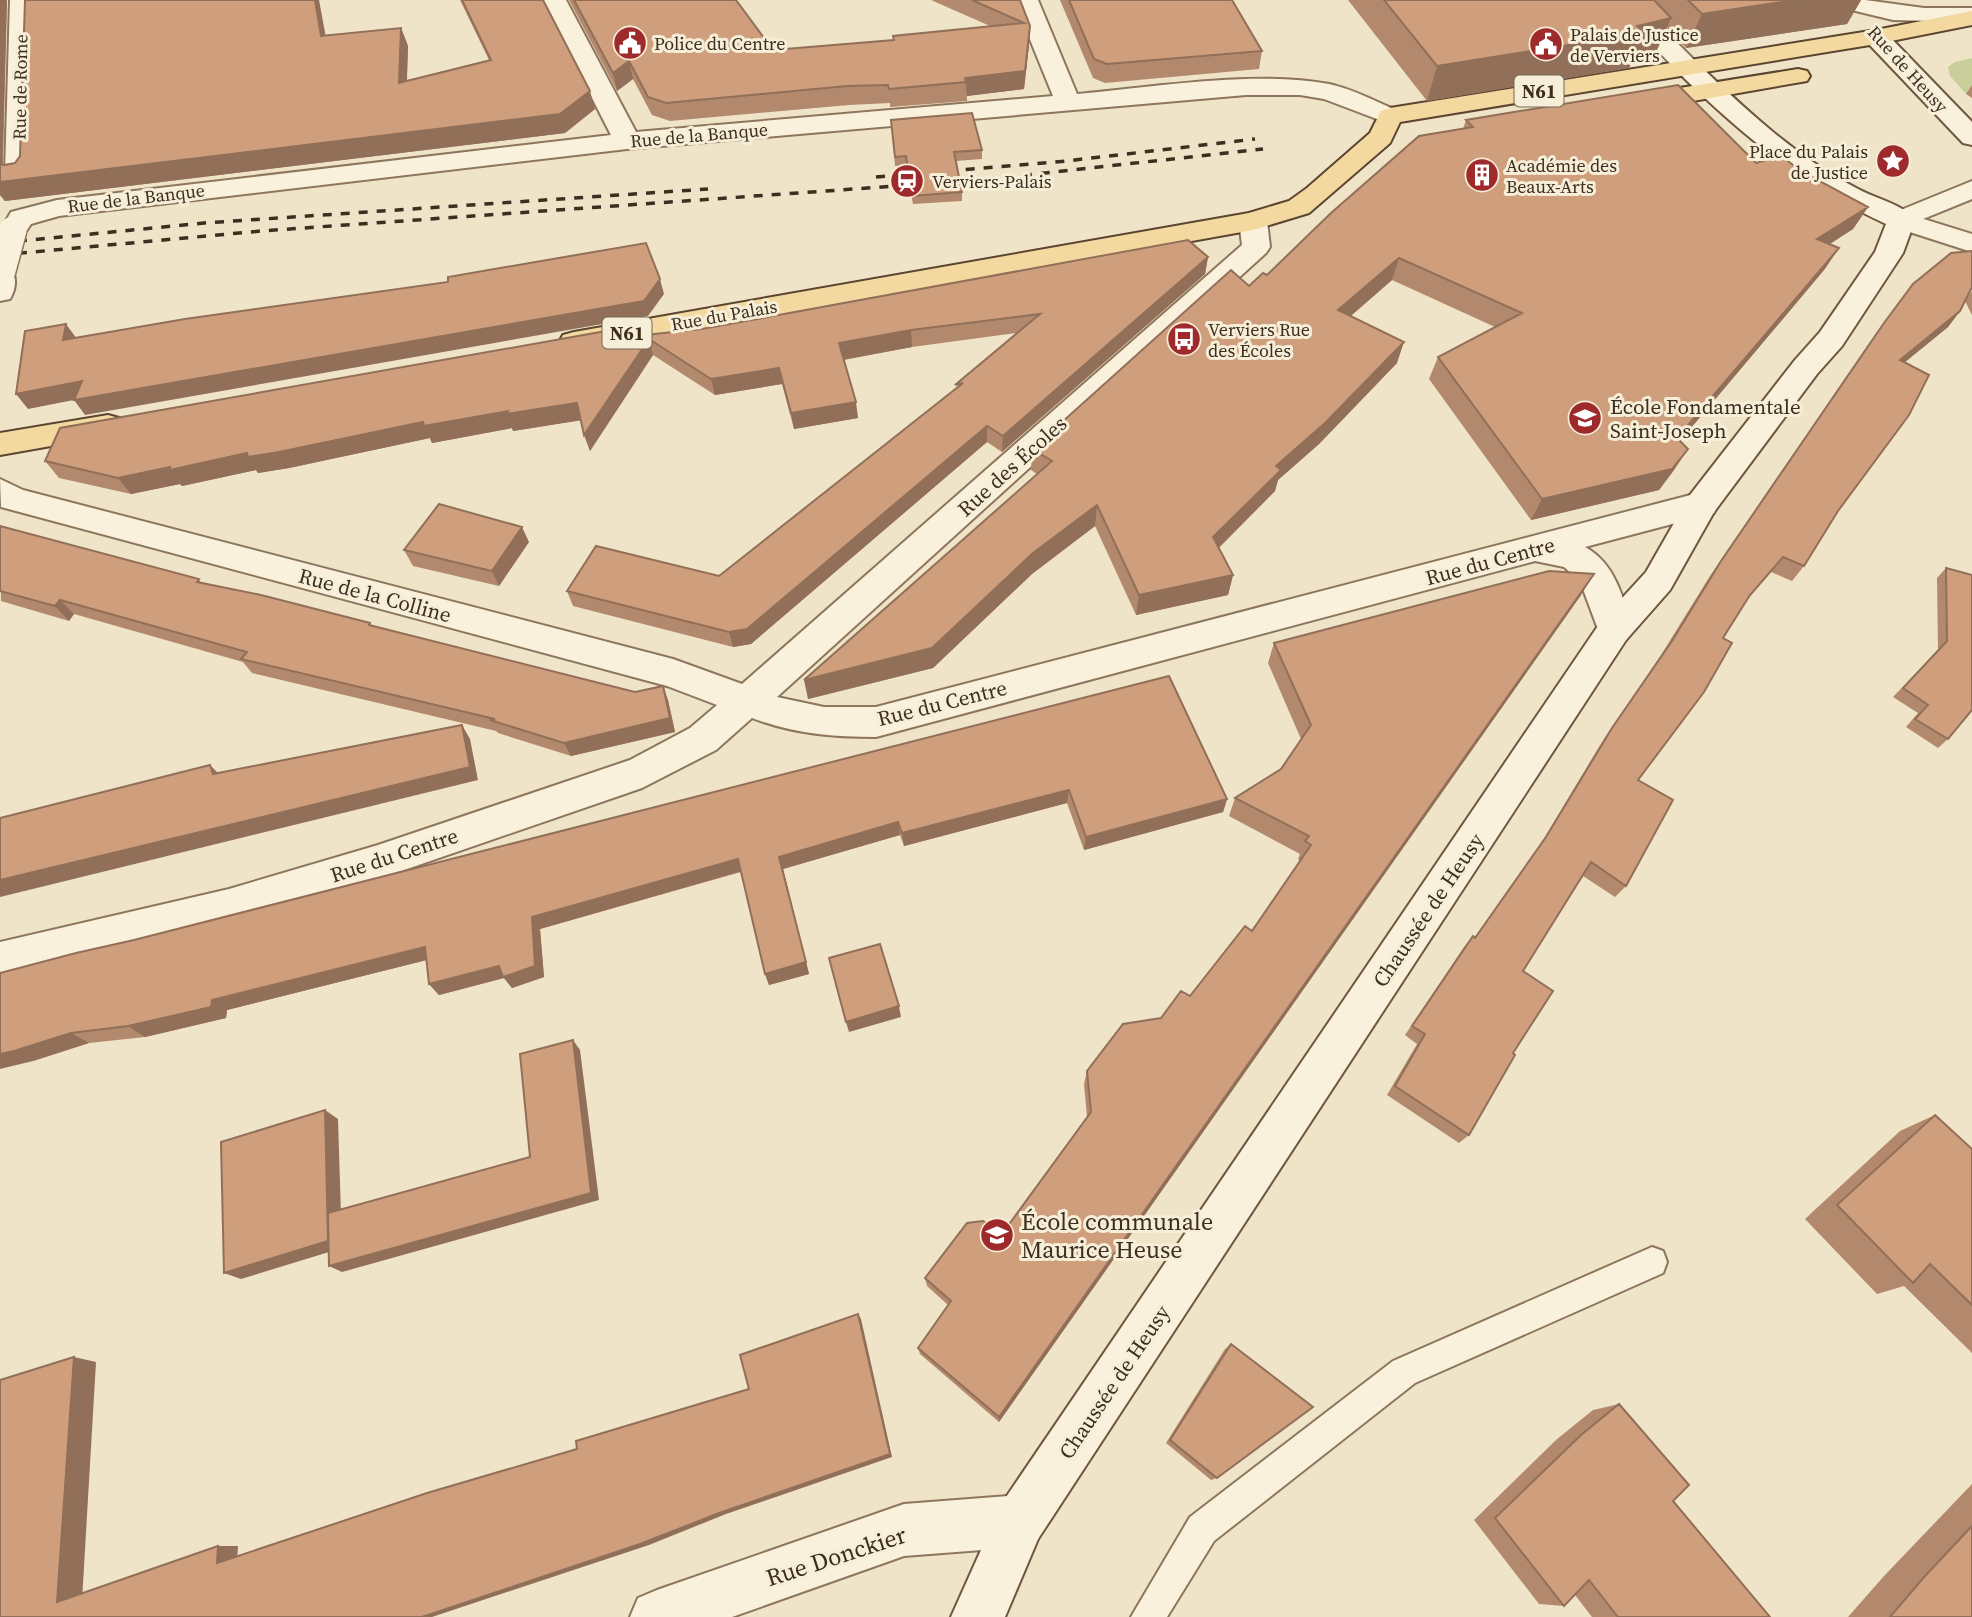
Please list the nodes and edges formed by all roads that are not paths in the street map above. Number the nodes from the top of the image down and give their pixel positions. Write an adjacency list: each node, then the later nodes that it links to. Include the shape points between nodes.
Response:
1 (22, 0): 20 (street, Rue de Rome)
2 (554, 0): 19 (street)
3 (1026, 0): 14 (street)
4 (1622, 0): 11 (street)
5 (1849, 1): 6 (street, via 1895,15); 7 (street, Rue de Heusy)
6 (1972, 17): 7 (main road, N61)
7 (1876, 37): 9 (street, Rue de Heusy); 11 (main road, N61)
8 (1926, 54): 9 (main road)
9 (1895, 59): 10 (main road); 18 (street, Rue de Heusy)
10 (1868, 64)
11 (1688, 68): 13 (street); 16 (main road, N61)
12 (1825, 72): 13 (main road)
13 (1712, 92): 15 (main road); 23 (street, via 1768,144 1822,181)
14 (1068, 102): 16 (street, Rue de la Banque, via 1300,88 1344,96); 19 (street, Rue de la Banque)
15 (1608, 108)
16 (1385, 127): 17 (main road); 22 (main road, Rue du Palais / N61, via 1299,207)
17 (1436, 133)
18 (1972, 137)
19 (627, 141): 25 (street, Rue de la Banque, bridge, via 57,208 21,218 13,230)
20 (18, 173)
21 (1972, 189): 23 (street)
22 (1253, 220): 26 (main road, Rue du Palais / N61); 33 (street, Rue des Écoles, via 1256,247)
23 (1901, 220): 24 (street); 30 (street, Chaussée de Heusy, via 1889,253 1831,340)
24 (1972, 243)
25 (1, 283)
26 (551, 346)
27 (131, 422): 28 (main road)
28 (0, 444)
29 (0, 491): 33 (street, Rue de la Colline, via 13,499 673,673)
30 (1702, 504): 31 (street, Rue du Centre); 32 (street, Chaussée de Heusy, via 1658,581)
31 (1538, 549): 32 (street, via 1575,558 1593,572 1604,589); 33 (street, Rue du Centre, via 876,722 824,722)
32 (1614, 630): 36 (street, Chaussée de Heusy)
33 (749, 702): 34 (street, Rue du Centre, via 703,739 629,777 229,907)
34 (0, 961)
35 (1652, 1262): 39 (lane, via 1404,1372 1202,1529)
36 (1020, 1521): 37 (street, Rue Donckier, via 904,1530); 38 (street, Chaussée de Heusy)
37 (657, 1617)
38 (978, 1617)
39 (1148, 1617)

